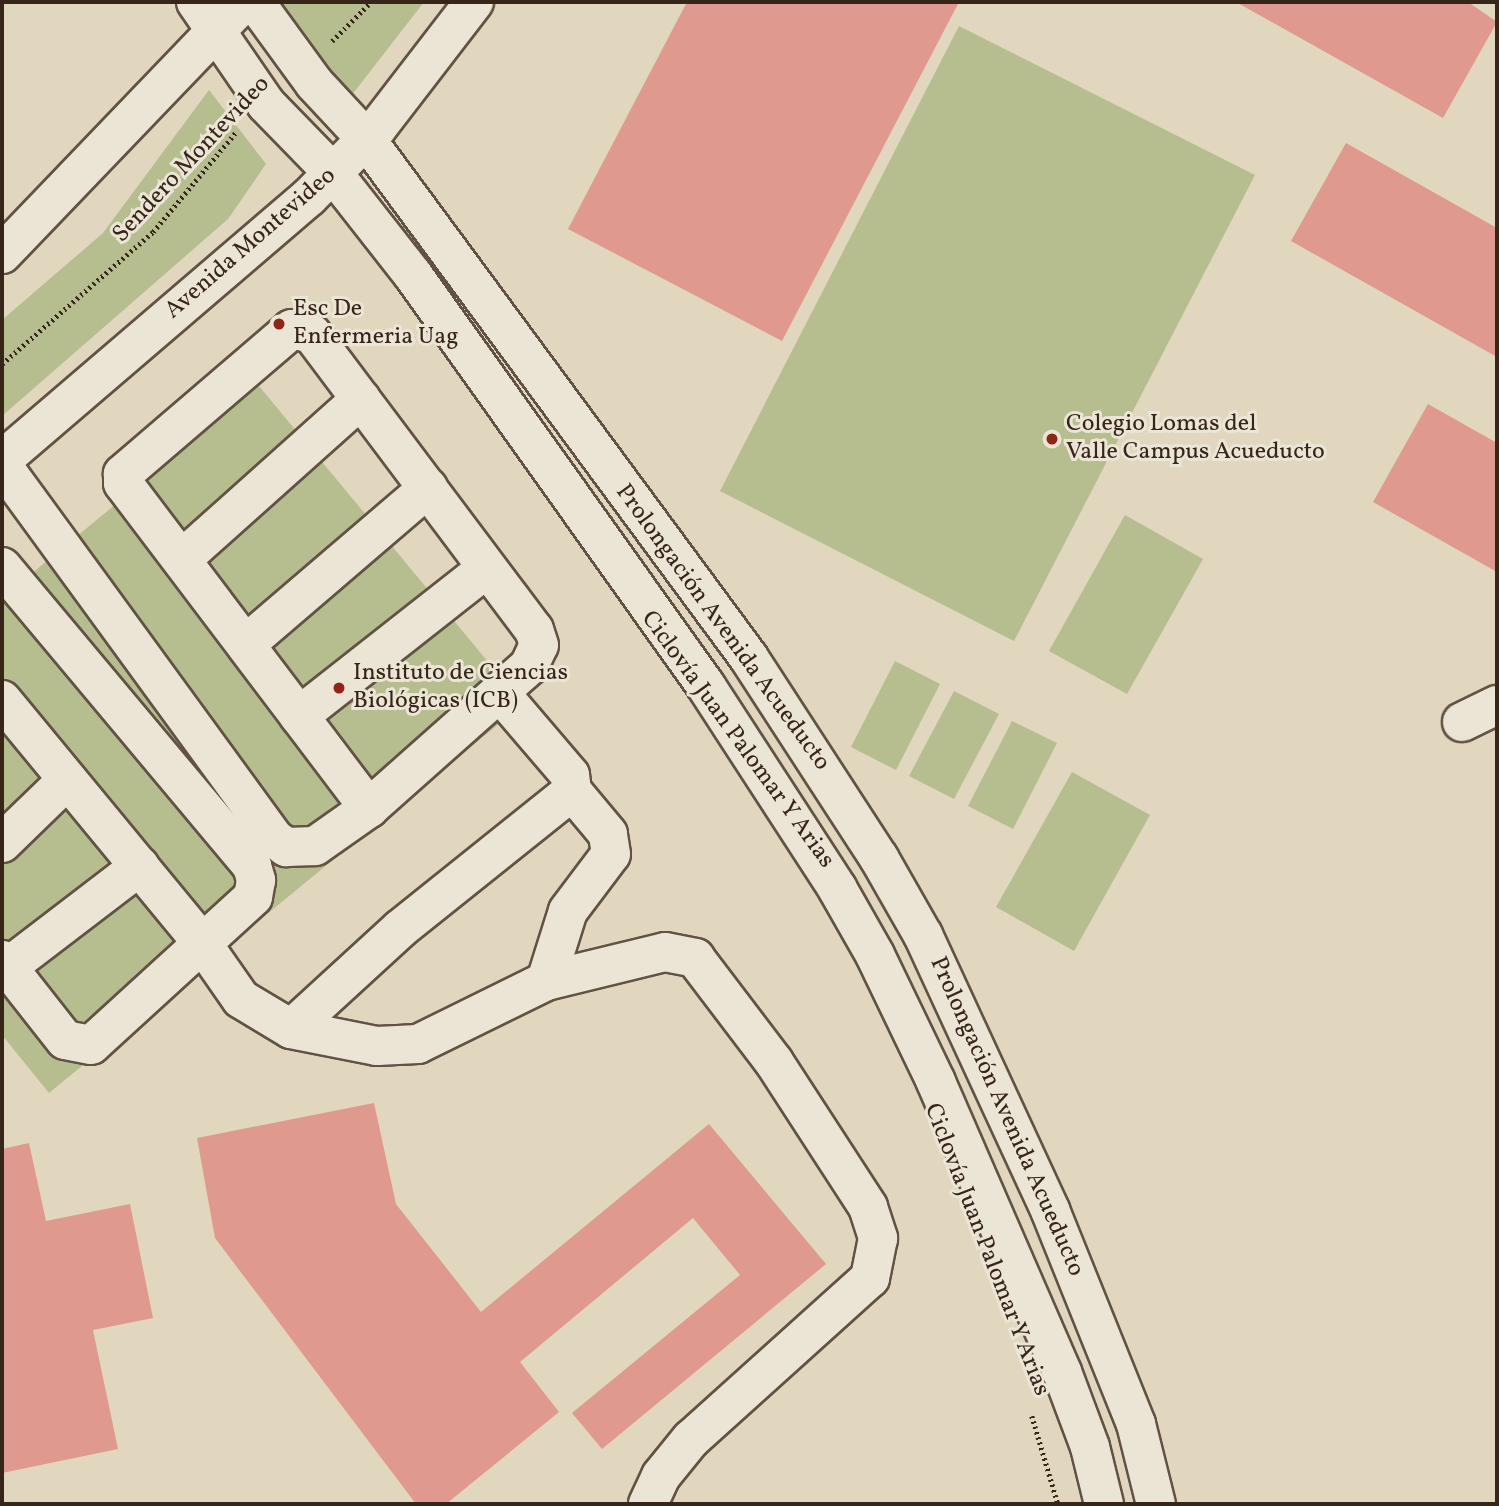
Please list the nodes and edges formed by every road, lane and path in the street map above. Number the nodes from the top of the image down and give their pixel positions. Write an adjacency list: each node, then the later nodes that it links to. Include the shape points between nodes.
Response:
1 (244, 2): 5 (street)
2 (255, 2): 6 (street, Prolongación Avenida Acueducto)
3 (371, 2): 6 (path, Sendero Montevideo)
4 (474, 2): 9 (street, Avenida Montevideo)
5 (206, 15): 7 (street, Prolongación Avenida Acueducto); 12 (street)
6 (303, 69): 9 (street, Prolongación Avenida Acueducto)
7 (266, 104): 8 (path, Sendero Montevideo); 11 (street, Prolongación Avenida Acueducto)
8 (238, 130): 10 (path); 13 (path, Sendero Montevideo, via 153,232)
9 (366, 139): 11 (street, Avenida Montevideo); 32 (street, Prolongación Avenida Acueducto, via 749,657 836,789)
10 (248, 140)
11 (333, 173): 15 (street, Avenida Montevideo); 34 (street, Prolongación Avenida Acueducto, via 413,275 706,686)
12 (2, 254)
13 (2, 364)
14 (361, 399): 16 (street); 17 (street); 17 (street, via 312,334 292,329 123,474 123,483)
15 (2, 462): 30 (street)
16 (428, 488): 19 (street); 20 (street)
17 (182, 559): 20 (street)
18 (2, 567): 30 (street)
19 (487, 568): 21 (street, via 534,630 538,645 529,666); 24 (street)
20 (246, 644): 24 (street)
21 (499, 692): 27 (street, via 569,775); 28 (street)
22 (2, 701): 26 (street)
23 (1497, 705): 25 (street)
24 (299, 716): 28 (street)
25 (1462, 722)
26 (67, 780): 29 (street); 31 (street)
27 (572, 790): 36 (street, via 608,834 611,854 568,911); 37 (street, via 400,929)
28 (369, 808): 30 (street, via 315,846)
29 (2, 843)
30 (264, 852): 33 (street, via 253,897)
31 (140, 866): 33 (street); 35 (street)
32 (923, 935): 34 (street); 42 (street, Prolongación Avenida Acueducto, via 1109,1349 1136,1424)
33 (202, 943): 35 (street, via 90,1045 65,1040); 37 (street, via 241,999)
34 (875, 955): 41 (street, Prolongación Avenida Acueducto, via 936,1082 1062,1372 1090,1447)
35 (5, 963)
36 (545, 981): 37 (street, via 418,1044 377,1046); 39 (street, via 665,952 695,958 774,1062 868,1207 878,1238 870,1278 691,1439 660,1476)
37 (291, 1029)
38 (1031, 1411): 40 (path, Ciclovía Juan Palomar Y Arias)
39 (648, 1504)
40 (1058, 1504)
41 (1104, 1504)
42 (1156, 1504)

